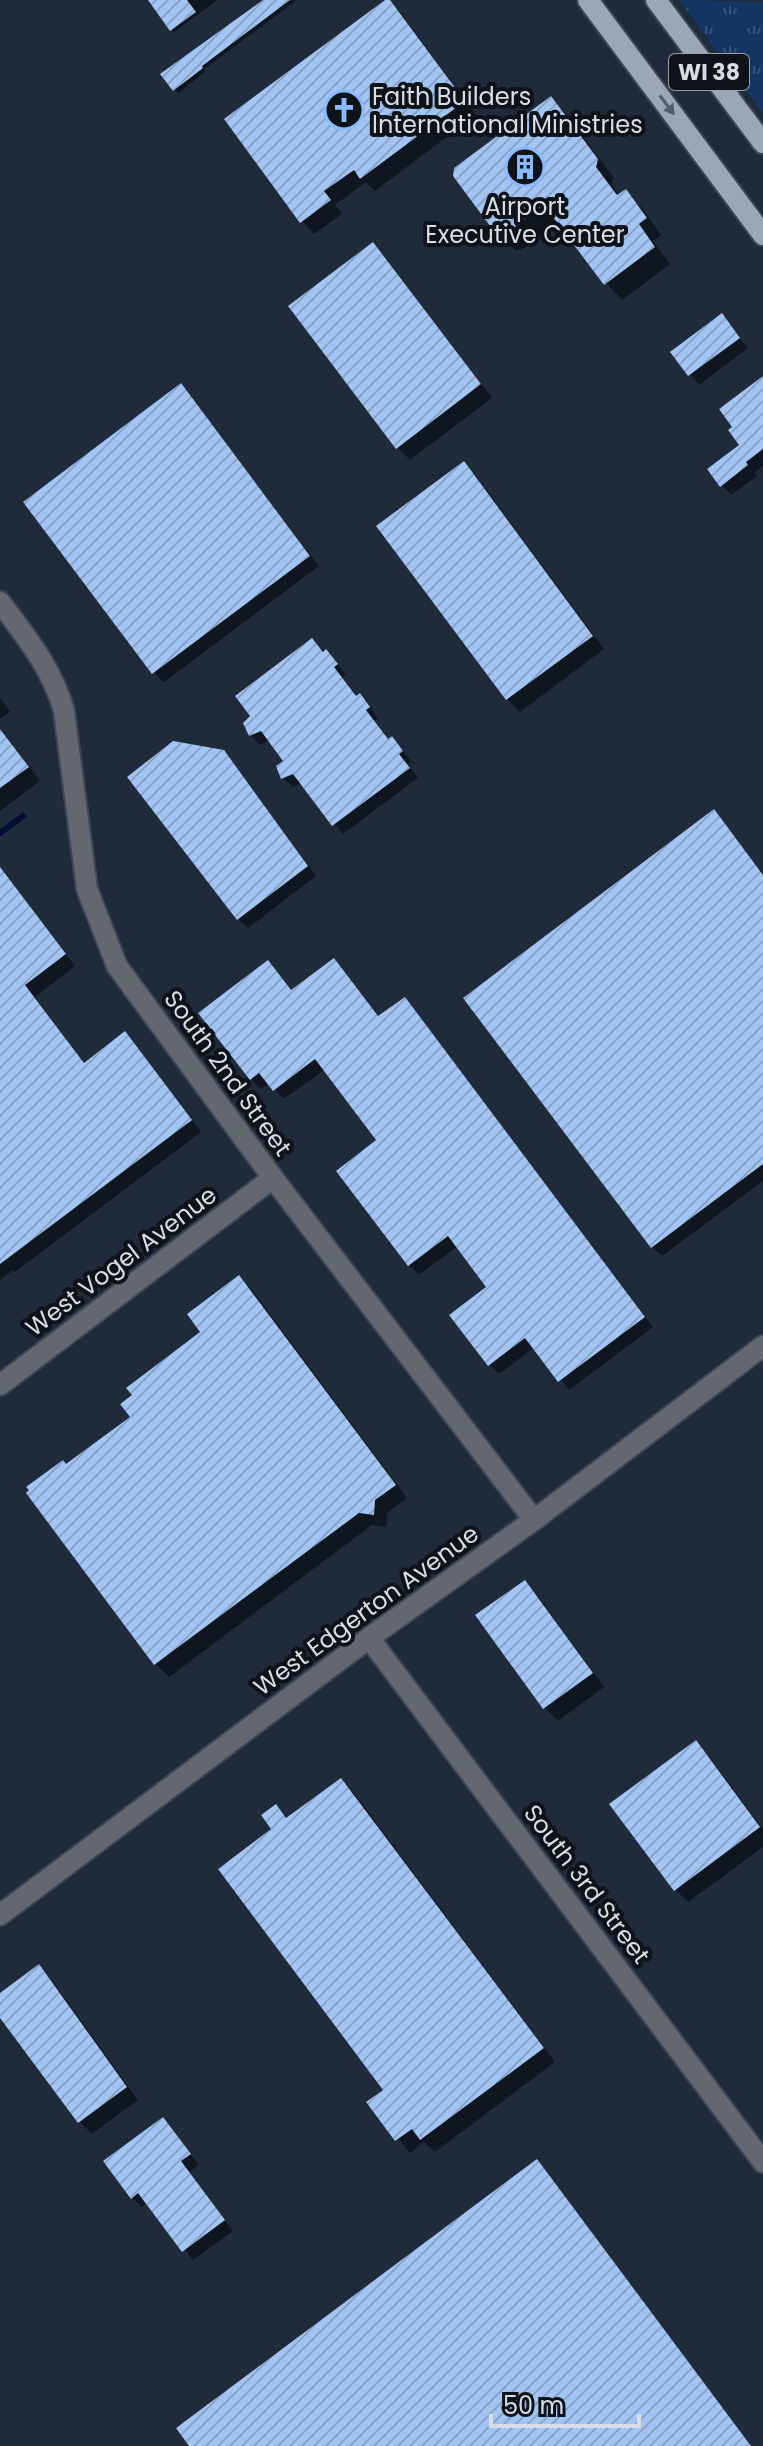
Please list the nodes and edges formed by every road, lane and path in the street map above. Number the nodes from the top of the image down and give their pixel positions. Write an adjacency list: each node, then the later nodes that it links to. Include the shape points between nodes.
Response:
1 (588, 0): 4 (main road, WI 38, one-way to 4)
2 (656, 0): 3 (main road, WI 38)
3 (763, 143)
4 (763, 235)
5 (0, 602): 6 (street, South 2nd Street, via 58,687 87,889 117,966)
6 (273, 1178): 8 (street, West Vogel Avenue); 9 (street, South 2nd Street)
7 (763, 1346): 9 (street, West Edgerton Avenue)
8 (0, 1385)
9 (534, 1520): 10 (street, West Edgerton Avenue)
10 (369, 1638): 11 (street, West Edgerton Avenue); 12 (street, South 3rd Street)
11 (0, 1915)
12 (763, 2162)

